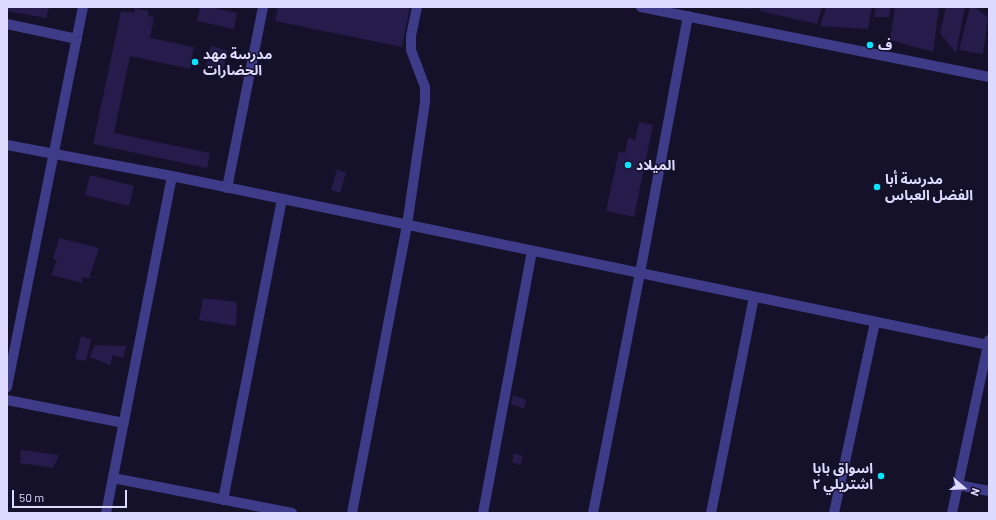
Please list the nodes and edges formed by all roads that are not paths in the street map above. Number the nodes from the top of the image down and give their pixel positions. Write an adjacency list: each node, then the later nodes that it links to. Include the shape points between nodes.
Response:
1 (83, 7): 7 (street)
2 (263, 7): 12 (street)
3 (417, 7): 14 (street, via 411,50 425,87 425,102)
4 (641, 7): 5 (street)
5 (688, 16): 8 (street); 16 (street)
6 (7, 24): 7 (street)
7 (76, 39): 10 (street)
8 (989, 77)
9 (7, 145): 10 (street)
10 (53, 153): 11 (street); 20 (street)
11 (172, 176): 12 (street); 22 (street)
12 (227, 188): 13 (street)
13 (282, 199): 14 (street); 26 (street)
14 (407, 225): 15 (street); 29 (street)
15 (532, 251): 16 (street); 30 (street)
16 (640, 273): 17 (street); 31 (street)
17 (754, 297): 18 (street); 32 (street)
18 (876, 322): 19 (street); 33 (street)
19 (988, 343): 24 (street)
20 (7, 387)
21 (7, 400): 22 (street)
22 (124, 423): 23 (street)
23 (113, 478): 26 (street); 27 (street)
24 (958, 485): 25 (street); 34 (street)
25 (989, 491)
26 (224, 500): 28 (street)
27 (106, 513)
28 (292, 513)
29 (352, 513)
30 (483, 513)
31 (593, 513)
32 (711, 513)
33 (834, 513)
34 (952, 513)

